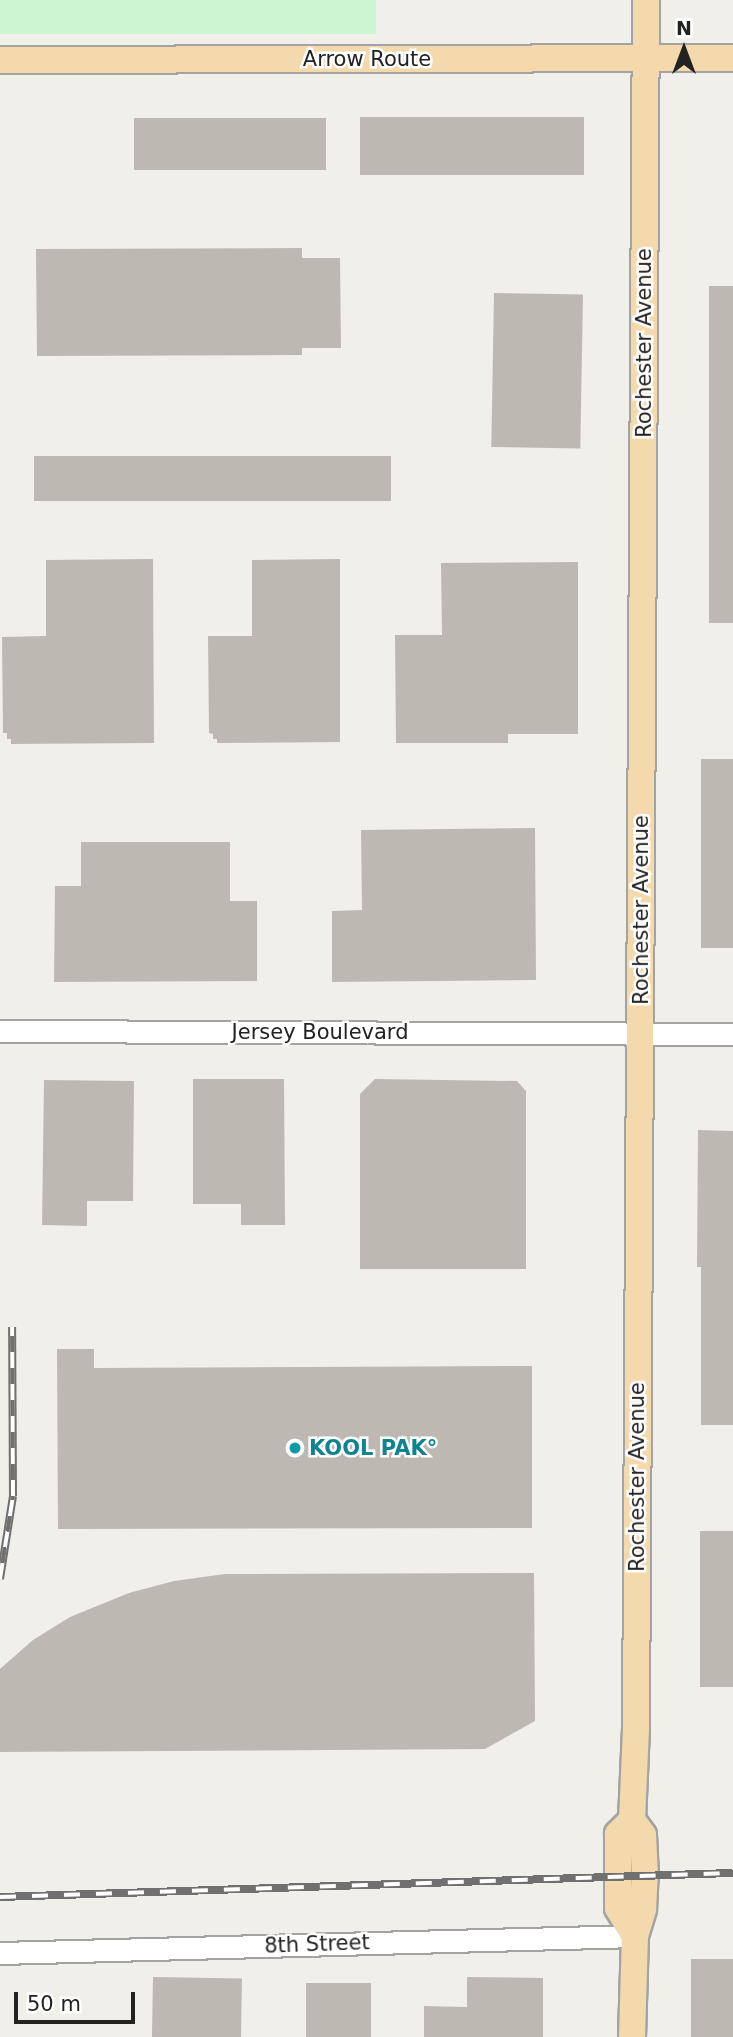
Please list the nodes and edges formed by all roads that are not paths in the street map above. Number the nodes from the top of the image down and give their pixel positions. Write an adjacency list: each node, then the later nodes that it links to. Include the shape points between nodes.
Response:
1 (646, 0): 2 (main road, Rochester Avenue)
2 (646, 58): 3 (main road, Arrow Route); 4 (main road, Arrow Route); 6 (main road, Rochester Avenue)
3 (733, 58)
4 (0, 60)
5 (0, 1031): 6 (street, Jersey Boulevard)
6 (640, 1033): 7 (street, Jersey Boulevard); 8 (main road, Rochester Avenue, via 632,1820 643,1835 645,1876)
7 (733, 1034)
8 (635, 1936): 9 (street, 8th Street); 10 (main road, Rochester Avenue)
9 (0, 1953)
10 (632, 2037)

